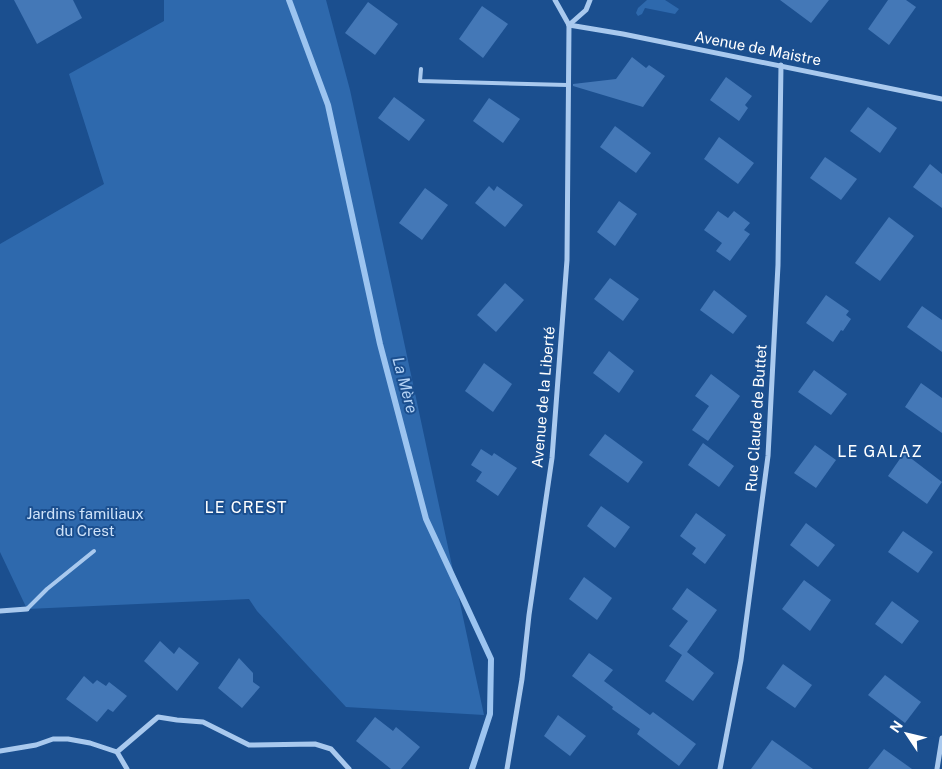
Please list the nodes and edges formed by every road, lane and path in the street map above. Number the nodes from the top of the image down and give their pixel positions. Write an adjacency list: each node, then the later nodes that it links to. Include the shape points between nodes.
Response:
1 (555, 0): 3 (street)
2 (590, 0): 3 (street, via 586,10)
3 (569, 25): 4 (street, Avenue de Maistre); 6 (street, Avenue de la Liberté)
4 (781, 65): 7 (street, Avenue de Maistre); 17 (street, Rue Claude de Buttet, via 778,265 768,456 742,660)
5 (421, 69): 6 (lane, via 420,81)
6 (567, 85): 16 (street, Avenue de la Liberté, via 567,260 552,458)
7 (942, 99)
8 (94, 551): 9 (lane)
9 (27, 609): 10 (street)
10 (0, 611)
11 (942, 738): 18 (street)
12 (0, 751): 13 (street, via 52,739 68,739)
13 (117, 752): 14 (street); 15 (street, via 158,716 203,722 249,745 315,744 331,748)
14 (127, 769)
15 (349, 769)
16 (507, 769)
17 (720, 769)
18 (937, 769)

